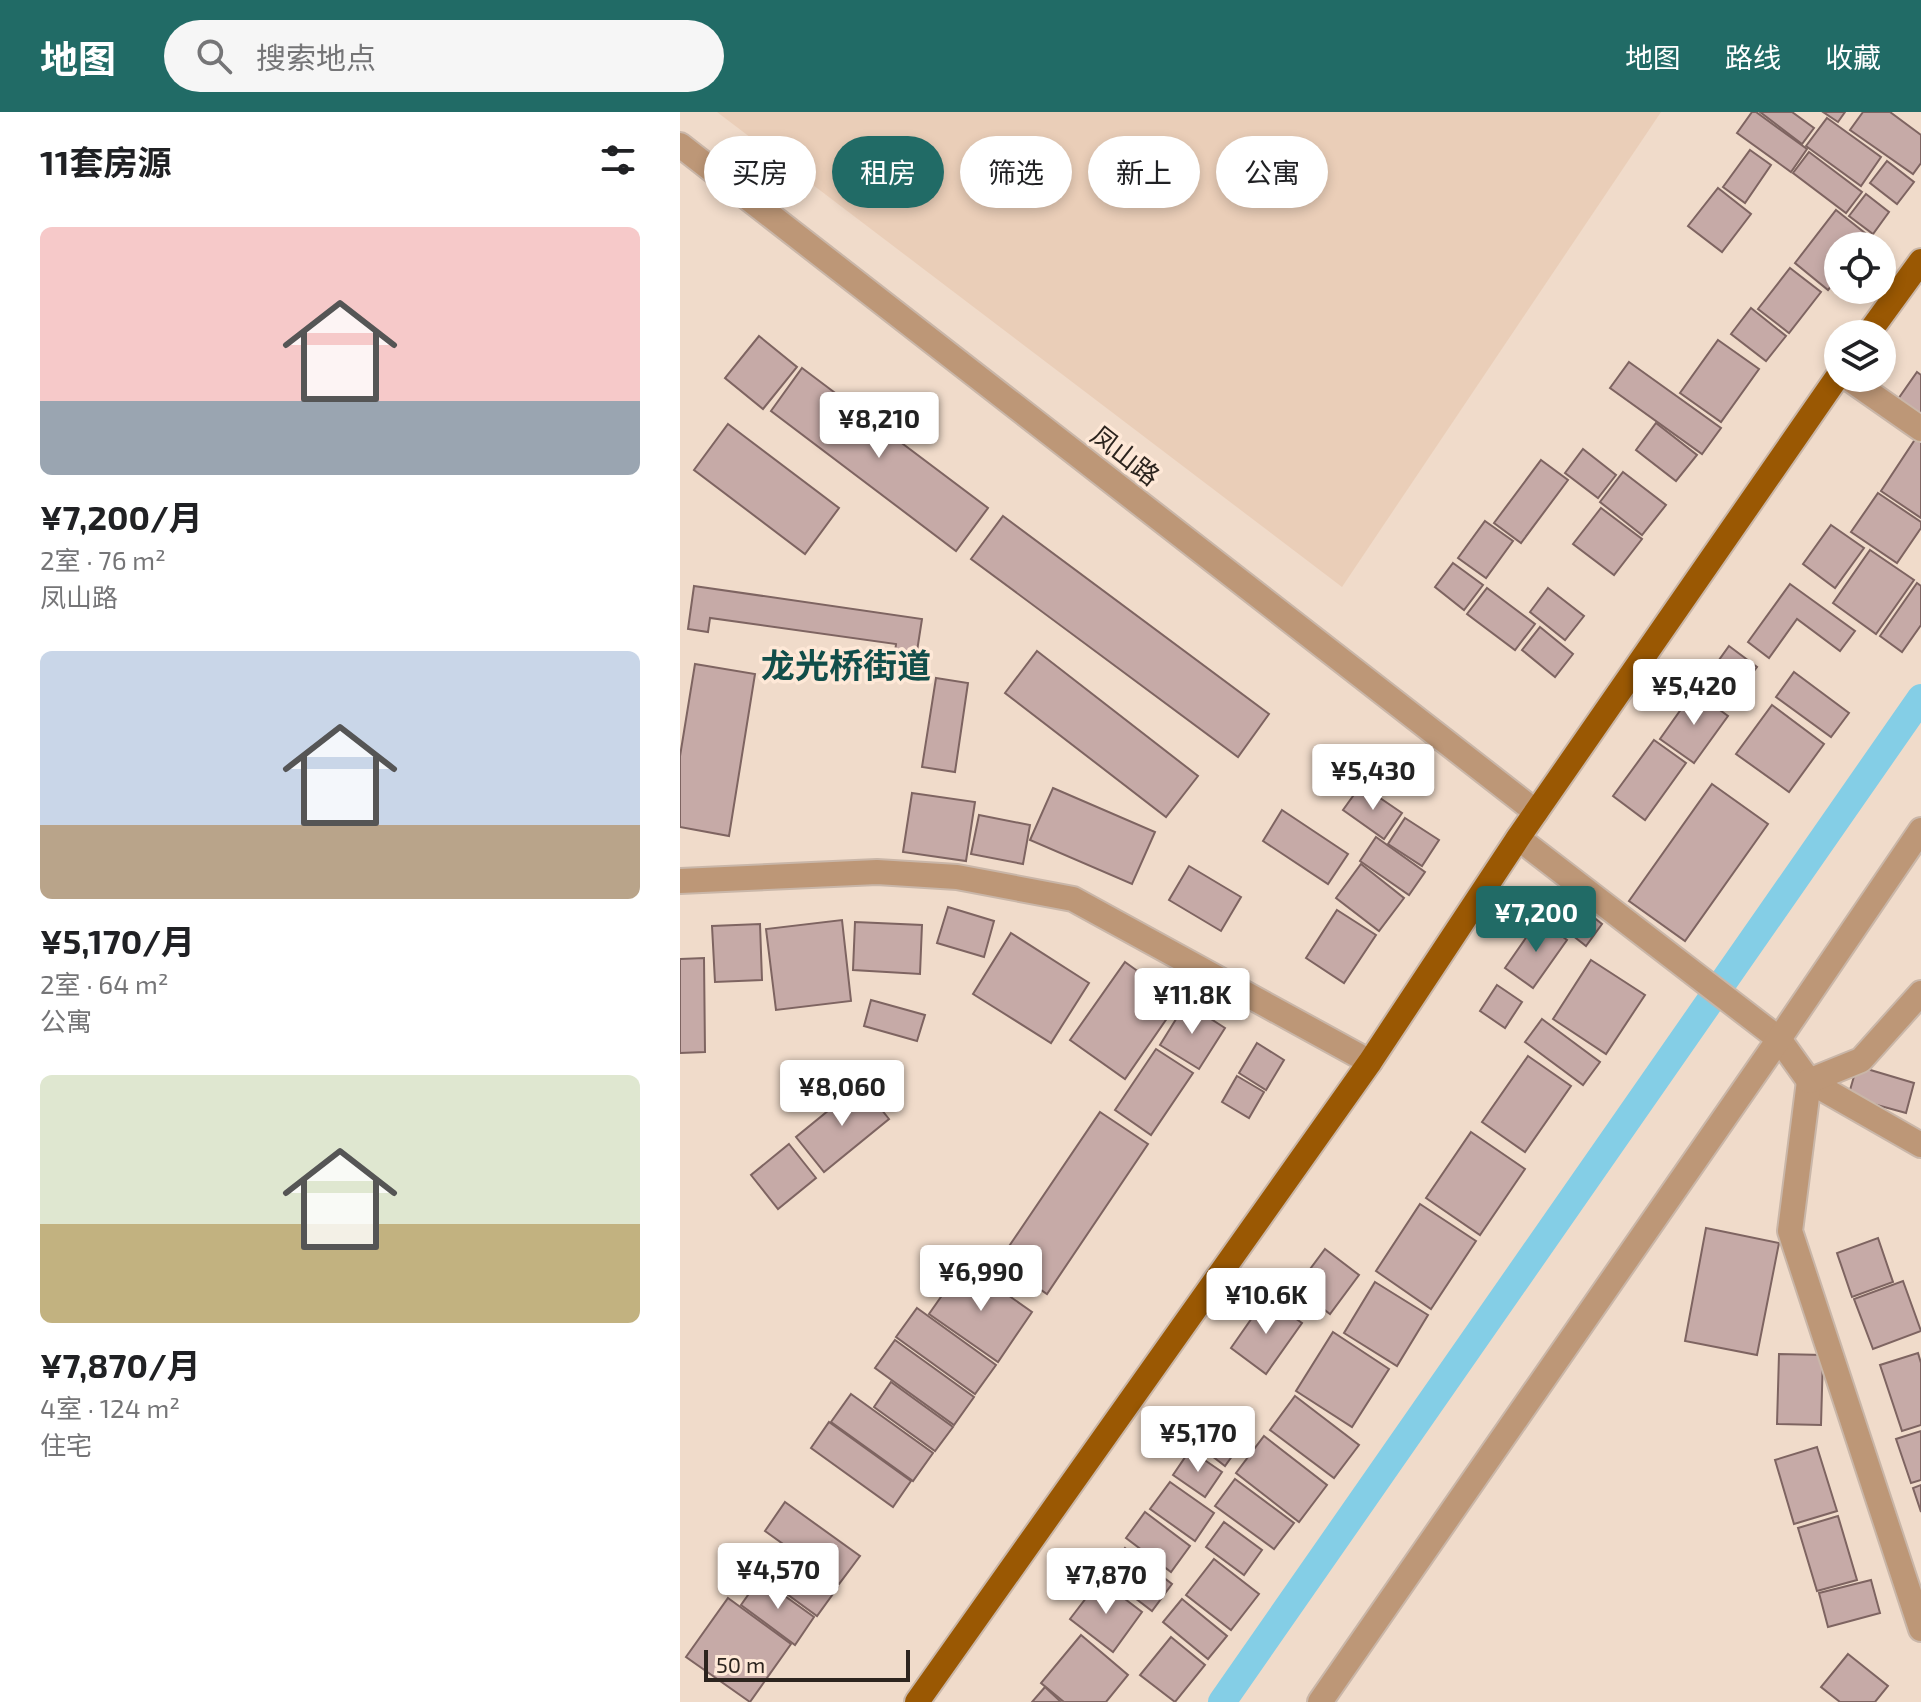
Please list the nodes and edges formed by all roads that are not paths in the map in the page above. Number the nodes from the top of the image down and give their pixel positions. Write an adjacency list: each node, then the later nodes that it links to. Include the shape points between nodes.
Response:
1 (680, 145): 7 (street, 凤山路)
2 (1921, 261): 3 (main road)
3 (1878, 320)
4 (1827, 392): 7 (main road)
5 (1868, 392): 6 (street)
6 (1921, 429)
7 (1536, 812): 9 (main road)
8 (1921, 830): 12 (street)
9 (1518, 838): 12 (street); 13 (main road)
10 (680, 881): 13 (street, via 877,872 957,877 1073,899)
11 (1921, 993): 14 (street, via 1861,1060)
12 (1779, 1039): 14 (street); 18 (street)
13 (1370, 1062): 17 (main road)
14 (1809, 1081): 15 (street); 16 (street, via 1790,1231)
15 (1921, 1145)
16 (1921, 1629)
17 (917, 1702)
18 (1320, 1702)

